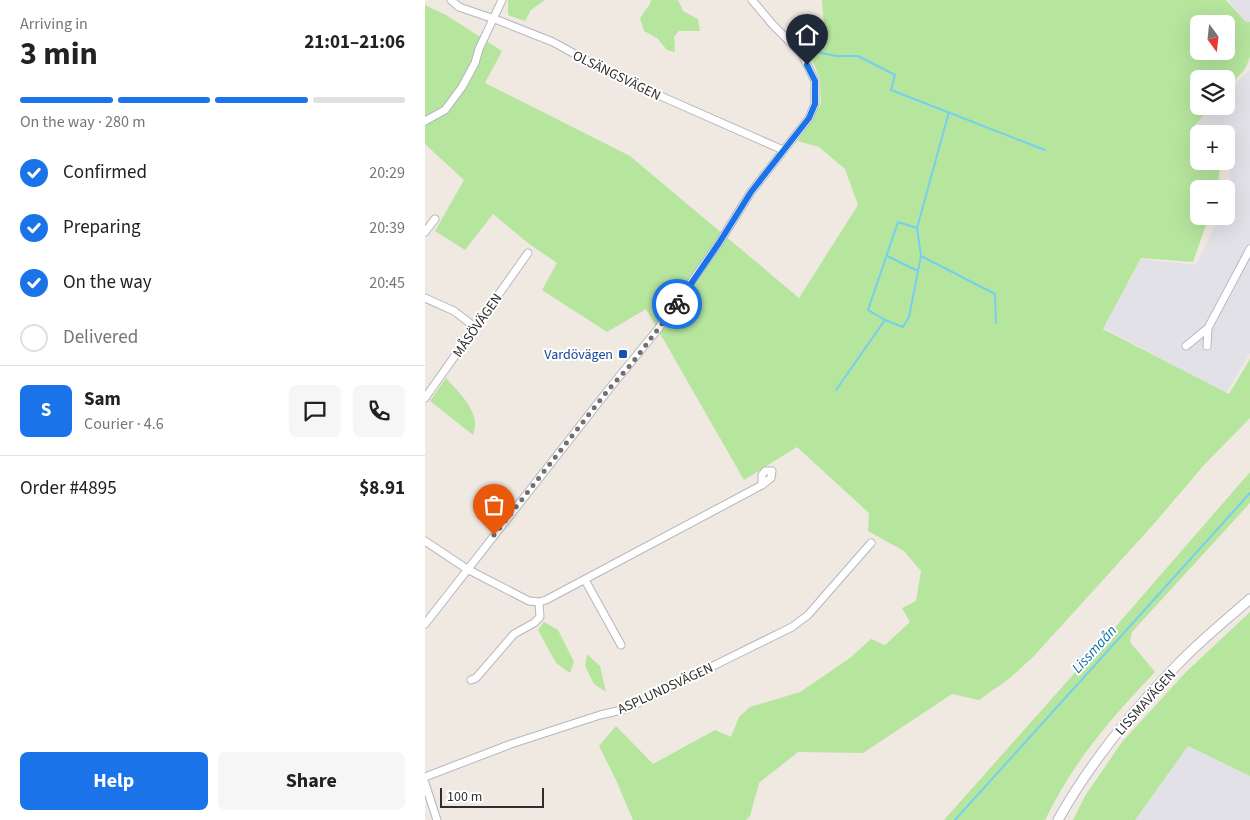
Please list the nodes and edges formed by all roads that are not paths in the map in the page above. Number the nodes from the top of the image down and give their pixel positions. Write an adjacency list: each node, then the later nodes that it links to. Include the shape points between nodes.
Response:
1 (451, 0): 4 (street, OLSÄNGSVÄGEN, via 459,7)
2 (503, 0): 4 (street)
3 (752, 0): 6 (street, via 802,54 815,81 815,104 809,118)
4 (493, 19): 5 (street, via 462,87 445,110); 6 (street, OLSÄNGSVÄGEN, via 553,42 613,75)
5 (425, 121)
6 (783, 150): 20 (street, via 659,329)
7 (435, 219): 8 (street)
8 (425, 232)
9 (1250, 249): 13 (street)
10 (528, 252): 12 (street, MÅSÖVÄGEN)
11 (425, 298): 12 (street, via 454,311)
12 (475, 327): 16 (street, MÅSÖVÄGEN)
13 (1207, 328): 14 (street); 15 (street)
14 (1186, 346)
15 (1207, 346)
16 (425, 398)
17 (762, 485): 21 (street)
18 (425, 541): 20 (street)
19 (871, 543): 27 (street, ASPLUNDSVÄGEN, via 808,615 792,627 626,709 511,744)
20 (467, 569): 23 (street, via 529,601); 24 (street)
21 (585, 580): 23 (street); 25 (street)
22 (1250, 599): 30 (street, LISSMAVÄGEN, via 1180,662 1115,734 1076,788)
23 (539, 602): 26 (street, via 540,617 514,634)
24 (425, 624)
25 (621, 645)
26 (471, 680)
27 (425, 777)
28 (425, 783): 29 (street)
29 (437, 820)
30 (1058, 820)

